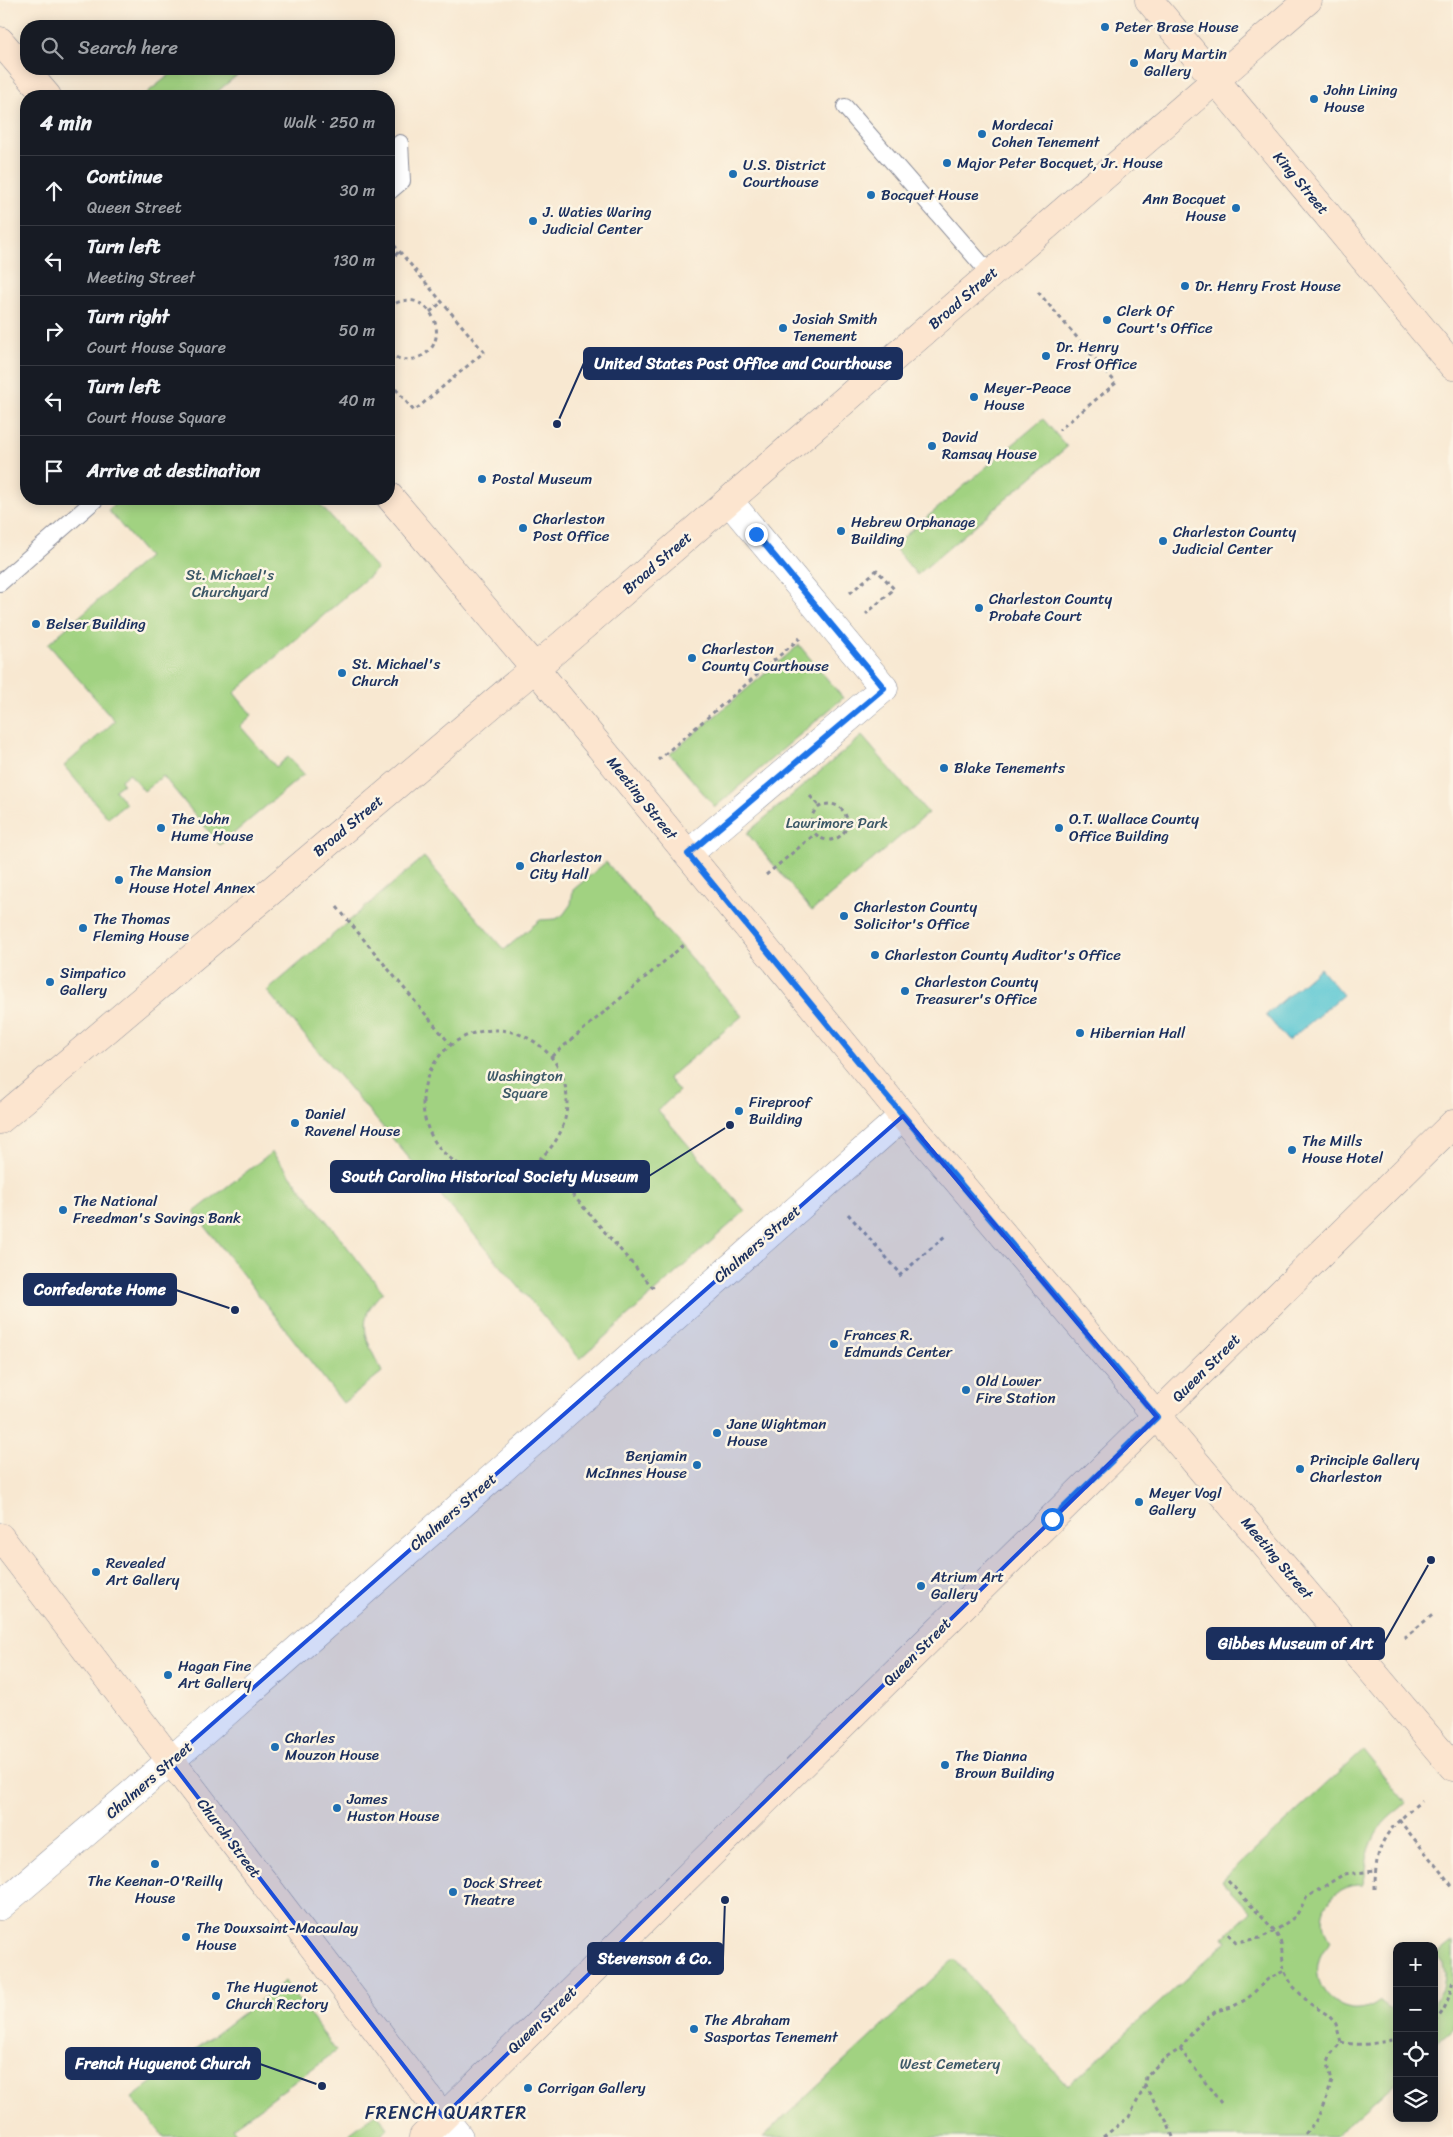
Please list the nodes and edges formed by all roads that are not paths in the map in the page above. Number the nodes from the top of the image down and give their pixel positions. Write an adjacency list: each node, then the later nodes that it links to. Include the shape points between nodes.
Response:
1 (1149, 0): 6 (street, King Street)
2 (1308, 0): 6 (street, Broad Street)
3 (0, 41): 4 (street)
4 (20, 64)
5 (29, 75): 7 (street)
6 (1216, 79): 11 (street, Broad Street); 12 (street, King Street)
7 (42, 90)
8 (845, 107): 11 (lane)
9 (400, 143): 10 (lane, via 402,181)
10 (395, 187)
11 (990, 274): 13 (street, Broad Street)
12 (1453, 366)
13 (729, 501): 17 (street, Broad Street); 18 (street, via 884,688)
14 (395, 503): 17 (street, Meeting Street)
15 (89, 505): 16 (lane)
16 (0, 583)
17 (535, 668): 18 (street, Meeting Street); 20 (street, Broad Street)
18 (688, 854): 19 (street, Meeting Street)
19 (903, 1116): 22 (street, Meeting Street); 24 (street, Chalmers Street)
20 (0, 1120)
21 (1453, 1124): 22 (street, Queen Street)
22 (1157, 1417): 25 (street, Meeting Street); 27 (street, Queen Street)
23 (0, 1537): 24 (street, Church Street)
24 (170, 1761): 26 (street, Chalmers Street); 27 (street, Church Street)
25 (1453, 1767)
26 (0, 1906)
27 (451, 2127): 28 (street, Queen Street)
28 (423, 2137)

